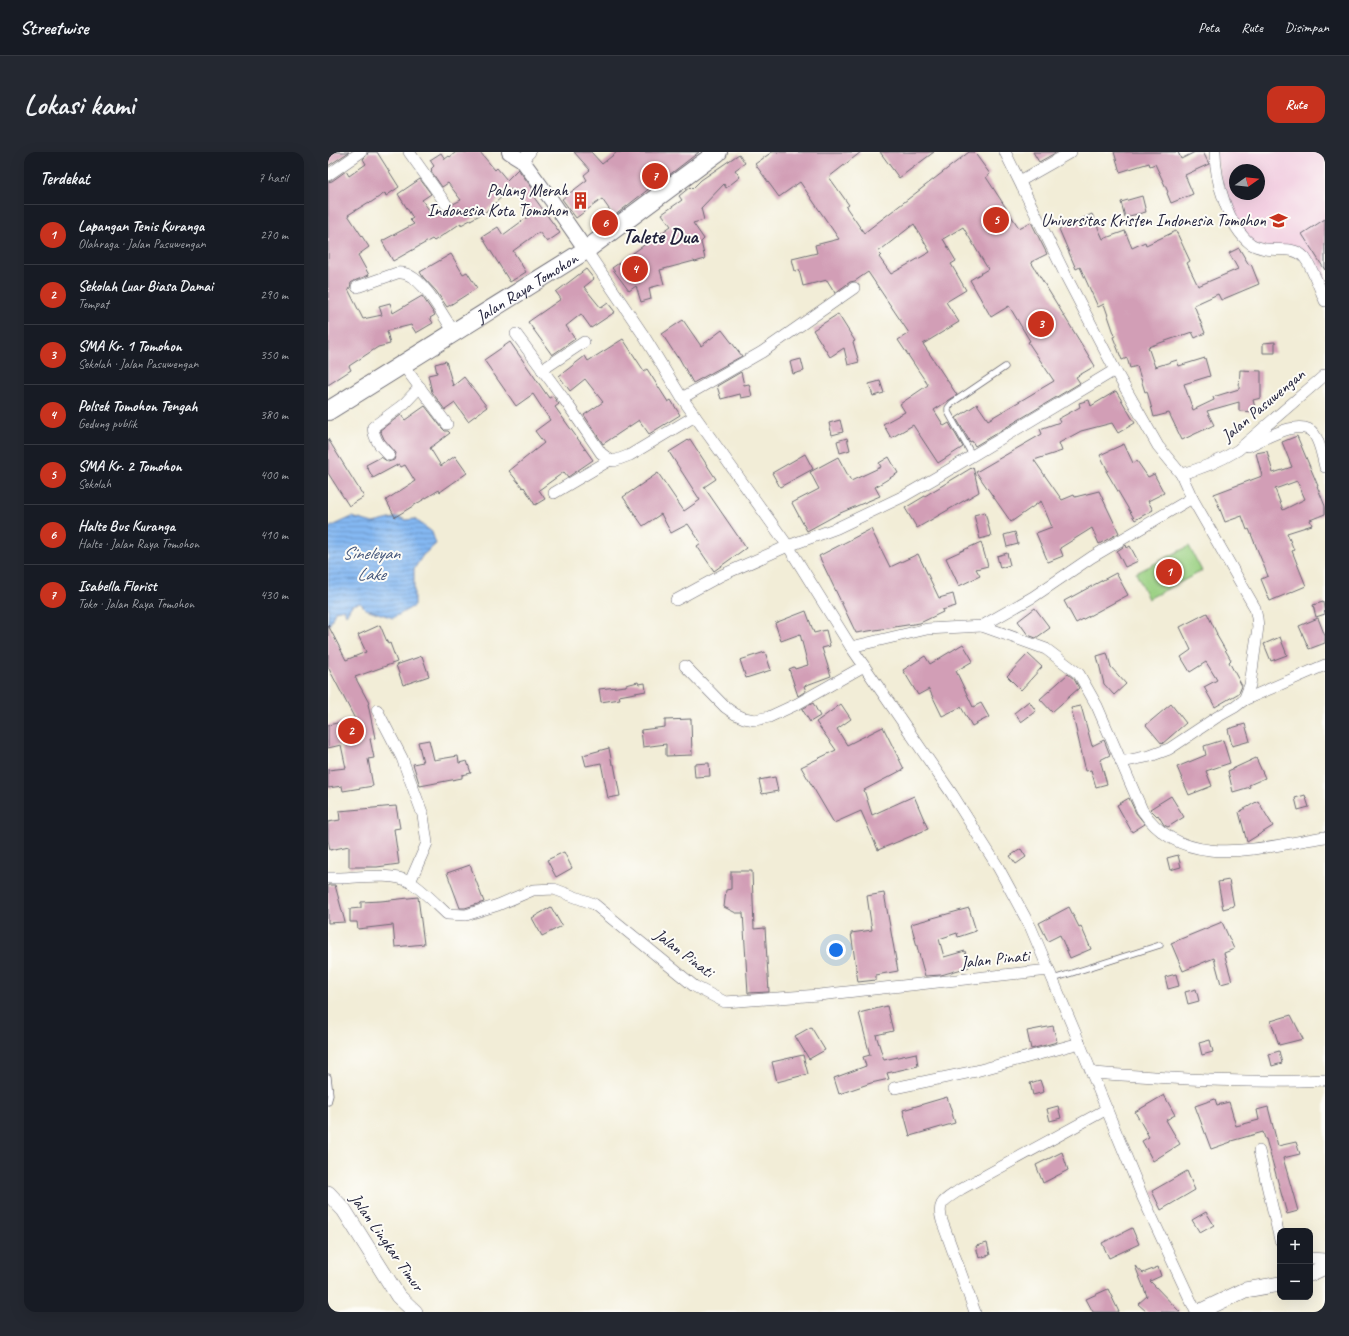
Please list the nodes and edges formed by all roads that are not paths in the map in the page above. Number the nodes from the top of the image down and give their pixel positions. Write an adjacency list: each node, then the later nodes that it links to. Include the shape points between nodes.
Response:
1 (361, 152): 9 (street)
2 (409, 152): 11 (street)
3 (509, 152): 8 (street)
4 (718, 152): 12 (highway, Jalan Raya Tomohon)
5 (1005, 152): 10 (street)
6 (1072, 152): 10 (street)
7 (1215, 152): 15 (street, via 1218,184 1233,222 1241,233 1252,244 1266,249 1297,252 1304,257)
8 (526, 156): 12 (street)
9 (328, 175)
10 (1020, 181): 22 (street)
11 (446, 204)
12 (586, 250): 16 (highway, Jalan Raya Tomohon); 25 (street)
13 (357, 287): 16 (street, via 397,273 409,274 424,287)
14 (854, 288): 25 (street, via 762,352)
15 (1325, 301)
16 (454, 332): 19 (highway, Jalan Raya Tomohon)
17 (516, 334): 21 (street)
18 (584, 342): 21 (street)
19 (403, 365): 24 (street); 26 (highway, Jalan Raya Tomohon)
20 (1005, 367): 31 (lane, via 948,408)
21 (542, 370): 32 (street, via 601,453)
22 (1114, 370): 31 (street); 34 (street, via 1158,446)
23 (1325, 374): 29 (street, Jalan Pasuwengan)
24 (420, 387): 28 (street); 30 (street, via 404,404 373,427 378,444)
25 (682, 398): 27 (street)
26 (328, 411)
27 (695, 416): 32 (street, via 630,455); 37 (street)
28 (447, 424)
29 (1238, 450): 33 (street, via 1286,430 1304,427 1314,434); 34 (street, Jalan Pasuwengan, via 1214,463)
30 (389, 455)
31 (972, 455): 37 (street, via 904,496 837,528)
32 (610, 460): 35 (street)
33 (1325, 467)
34 (1181, 474): 36 (street)
35 (554, 493)
36 (1192, 498): 39 (street); 44 (street, via 1249,596 1257,618 1250,685)
37 (788, 546): 38 (street, via 722,575); 40 (street)
38 (676, 600)
39 (982, 626): 40 (street, via 927,630); 46 (street, via 1046,649 1079,674 1097,706)
40 (851, 647): 43 (street)
41 (1325, 665): 44 (street)
42 (685, 666): 43 (street, via 725,707 744,718 755,720 769,717 790,707)
43 (864, 666): 51 (street, via 952,794 998,867 1031,928)
44 (1244, 700): 46 (street, via 1169,749)
45 (377, 710): 49 (street, via 402,758 423,815 427,843)
46 (1121, 762): 47 (street, via 1148,820 1177,843 1188,847 1229,851 1271,847)
47 (1325, 837)
48 (328, 878): 49 (street, Jalan Pinati, via 391,876)
49 (410, 882): 51 (street, Jalan Pinati, via 447,914 466,915 533,890 554,888 594,904 694,986 725,1002)
50 (1160, 945): 51 (lane)
51 (1051, 975): 52 (street)
52 (1080, 1043): 53 (street); 56 (street, via 976,1071)
53 (1092, 1073): 55 (street, via 1218,1080); 58 (street)
54 (328, 1076): 57 (lane)
55 (1325, 1080)
56 (894, 1088)
57 (328, 1102)
58 (1107, 1109): 68 (street, via 961,1189 941,1205 939,1210 942,1221); 69 (street, via 1143,1198)
59 (1259, 1151): 61 (street)
60 (328, 1193): 67 (main road, Jalan Lingkar Timur, via 344,1210 398,1296)
61 (1277, 1228)
62 (1313, 1258): 63 (street)
63 (1325, 1259)
64 (1325, 1268): 65 (main road)
65 (1313, 1273)
66 (1277, 1285): 69 (main road, via 1245,1290)
67 (415, 1312)
68 (975, 1312)
69 (1197, 1312)

